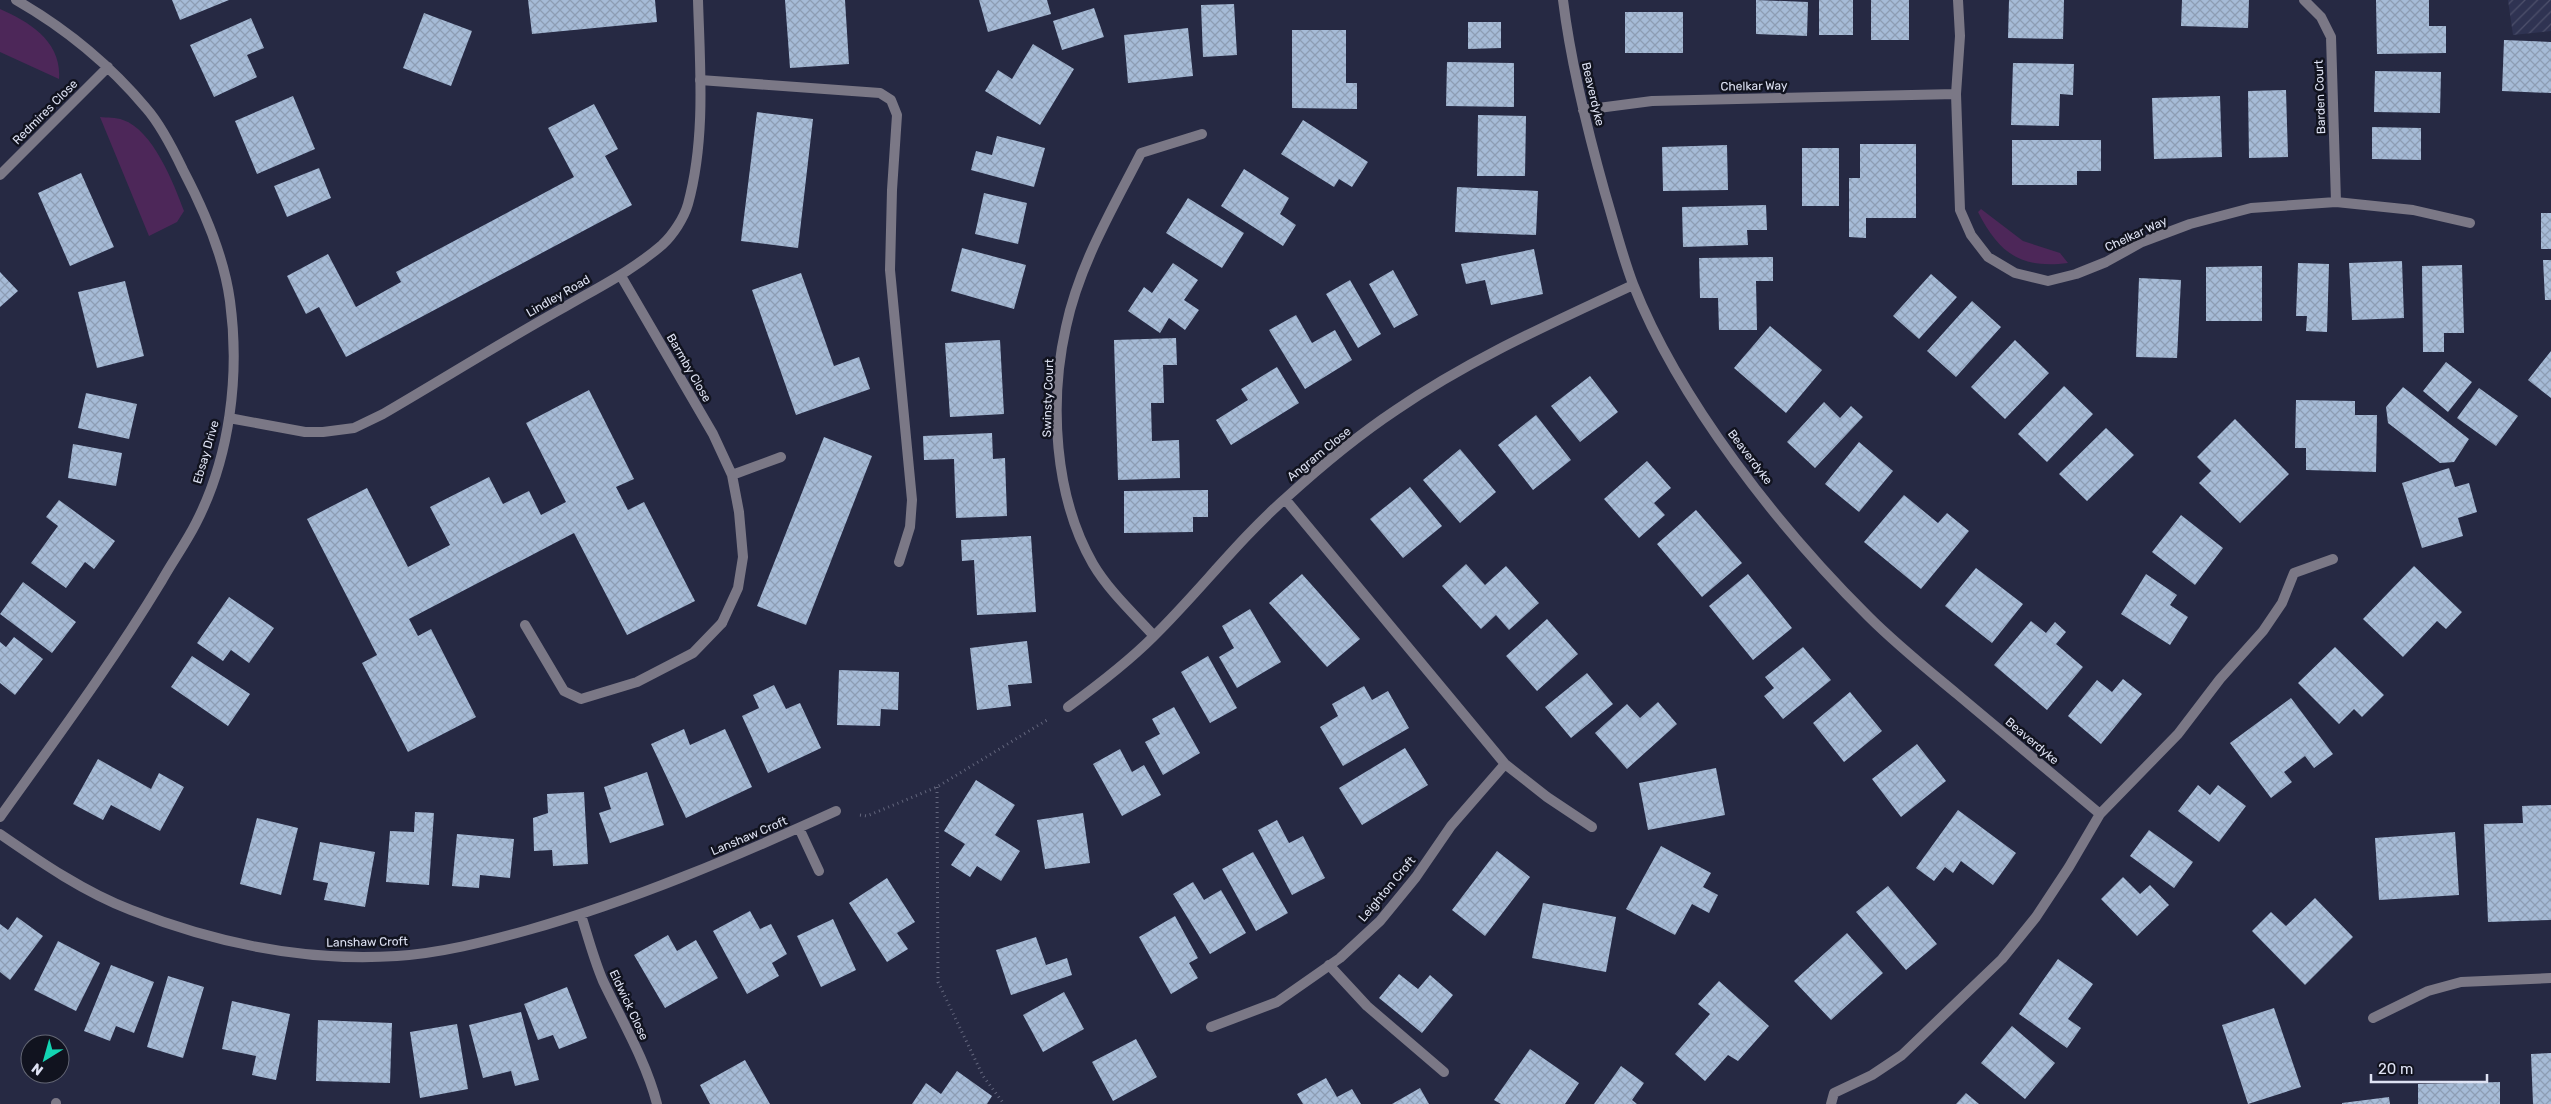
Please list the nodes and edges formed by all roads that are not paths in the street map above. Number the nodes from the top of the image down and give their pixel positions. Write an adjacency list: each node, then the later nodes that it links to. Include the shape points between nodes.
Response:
1 (16, 0): 6 (street, Ebsay Drive, via 52,21)
2 (698, 0): 7 (street, Lindley Road)
3 (1563, 0): 9 (street, Beaverdyke, via 1566,32)
4 (1958, 0): 8 (street, Chelkar Way, via 1960,36)
5 (2304, 0): 12 (street, Barden Court, via 2321,17 2331,37)
6 (108, 67): 11 (street, Redmires Close); 16 (street, Ebsay Drive, via 147,110 177,157 199,200 217,248 230,301 233,362)
7 (700, 80): 14 (street, Lindley Road, via 697,150 688,205 663,244); 21 (street, via 880,93 891,100 897,115 890,270 912,500 910,527)
8 (1956, 94): 9 (street, Chelkar Way, via 1652,101); 12 (street, Chelkar Way, via 1960,210 1971,235 1988,257 2015,273 2048,281 2106,262 2142,242 2190,224 2251,208)
9 (1583, 110): 15 (street, Beaverdyke)
10 (1202, 134): 23 (street, Swinsty Court, via 1141,153 1094,245 1076,292 1058,374 1058,440 1064,488 1077,529 1093,564 1112,591)
11 (0, 175)
12 (2336, 202): 13 (street, Chelkar Way, via 2413,210)
13 (2470, 223)
14 (621, 276): 16 (street, Lindley Road, via 354,428 304,432); 18 (street, Barmby Close, via 713,434)
15 (1633, 285): 19 (street, Angram Close, via 1509,343 1445,379 1334,456); 27 (street, Beaverdyke, via 1667,355 1712,428 1823,569 1870,619)
16 (229, 418): 28 (street, Ebsay Drive, via 216,471 196,523 126,639)
17 (781, 457): 18 (street)
18 (732, 475): 22 (street, Barmby Close, via 743,557 738,588 722,623 693,653 637,682 580,699 564,691)
19 (1284, 499): 23 (street, Angram Close); 25 (street)
20 (2332, 559): 27 (street, via 2294,573 2282,602 2262,631 2178,734)
21 (899, 562)
22 (525, 625)
23 (1154, 636): 24 (street, Angram Close, via 1118,671)
24 (1068, 707)
25 (1505, 764): 29 (street); 34 (street, Leighton Croft, via 1451,826 1380,921)
26 (836, 812): 30 (street, Lanshaw Croft)
27 (2100, 814): 40 (street, via 2036,917 2002,959 1902,1055 1872,1075 1834,1093)
28 (0, 817)
29 (1592, 827)
30 (799, 828): 32 (street, Lanshaw Croft); 33 (street, Lanshaw Croft, via 687,876)
31 (0, 834): 33 (street, Lanshaw Croft, via 58,874 129,910 195,933 263,949 327,955 397,956 460,947)
32 (819, 871)
33 (581, 915): 39 (street, Eldwick Close, via 603,979 646,1071)
34 (1329, 965): 37 (street, Leighton Croft, via 1277,1002); 38 (street, via 1366,1006)
35 (2551, 978): 36 (street, via 2461,982 2428,991)
36 (2373, 1018)
37 (1211, 1027)
38 (1444, 1072)
39 (657, 1104)
40 (1831, 1104)

